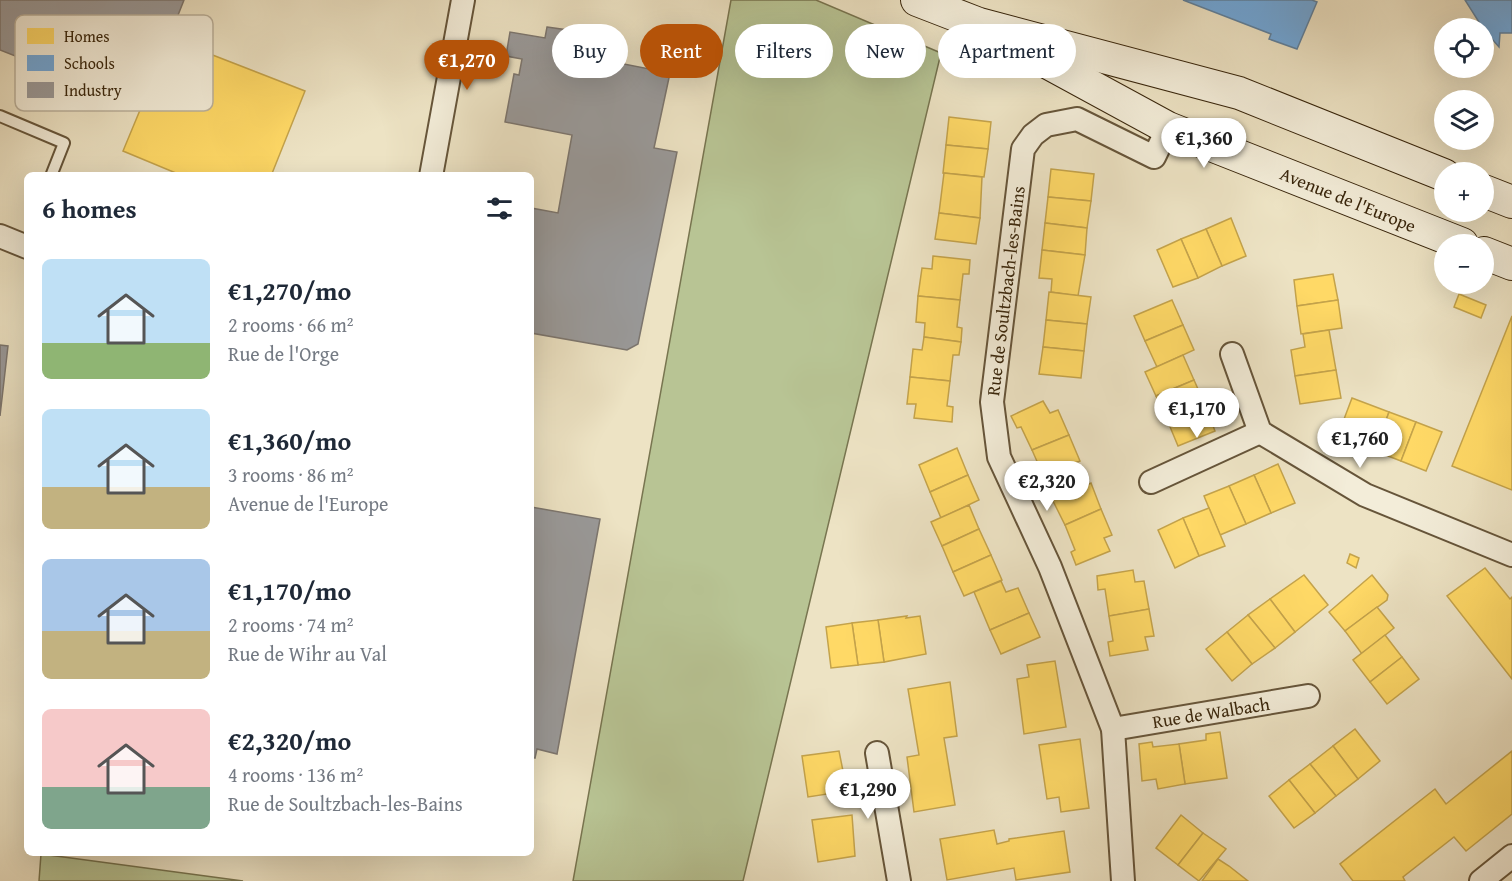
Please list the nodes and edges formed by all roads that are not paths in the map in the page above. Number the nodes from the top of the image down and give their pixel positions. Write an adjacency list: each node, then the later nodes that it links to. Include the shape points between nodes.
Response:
1 (463, 0): 10 (street)
2 (917, 0): 3 (main road, Avenue de l'Europe)
3 (979, 24)
4 (1076, 50): 8 (main road, Avenue de l'Europe, via 1239,93)
5 (1076, 77): 7 (main road, Avenue de l'Europe)
6 (0, 116): 9 (lane, via 64,143)
7 (1168, 128): 13 (main road, Avenue de l'Europe); 23 (street, Rue de Soultzbach-les-Bains, via 1154,157 1077,119 1047,125 1023,149 992,402 999,457 1050,567)
8 (1434, 171)
9 (53, 172)
10 (432, 172)
11 (1494, 195): 12 (main road)
12 (1512, 202)
13 (1437, 234)
14 (0, 236): 15 (street)
15 (24, 242)
16 (1494, 257): 17 (main road)
17 (1512, 264)
18 (1232, 354): 19 (street)
19 (1260, 432): 20 (street); 21 (street, via 1365,495)
20 (1151, 482)
21 (1512, 555)
22 (1308, 696): 23 (street, Rue de Walbach)
23 (1113, 729): 27 (street, Rue de Soultzbach-les-Bains)
24 (877, 753): 26 (street)
25 (1512, 856): 28 (street)
26 (899, 881)
27 (1124, 881)
28 (1481, 881)

